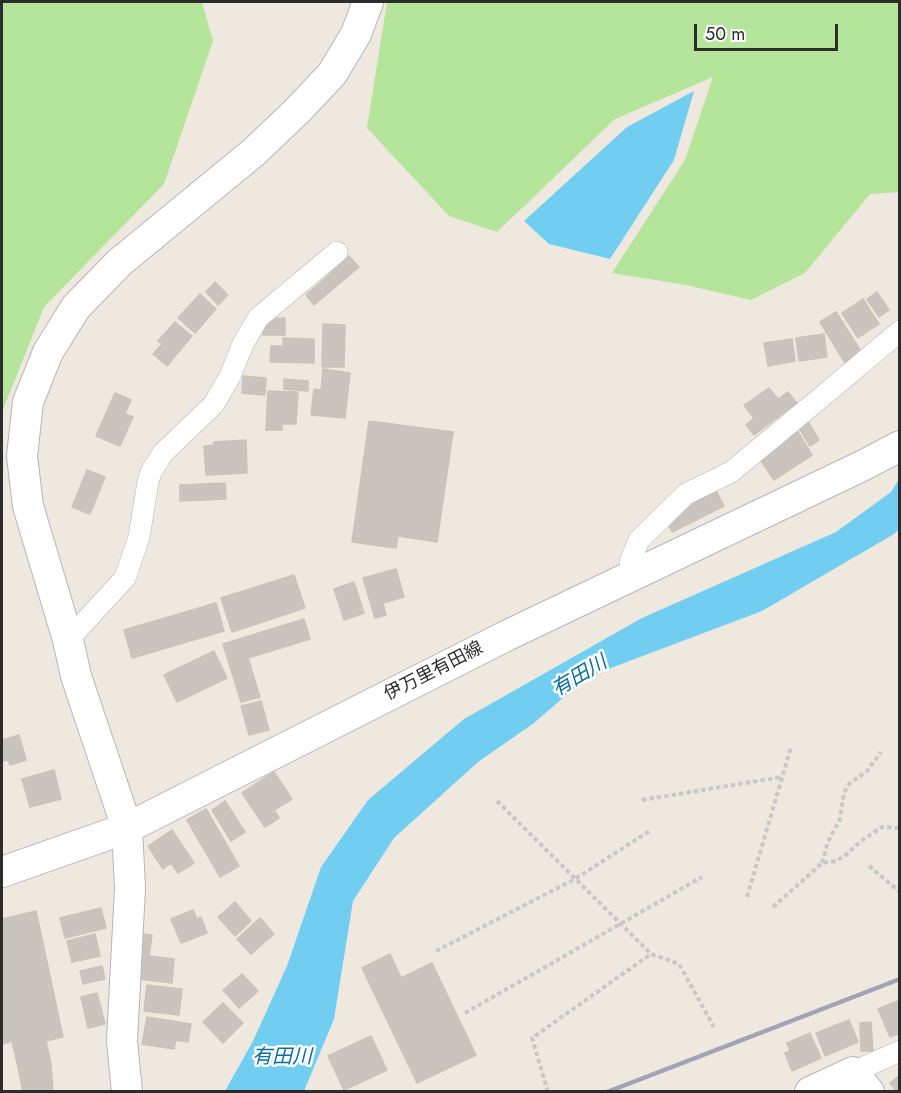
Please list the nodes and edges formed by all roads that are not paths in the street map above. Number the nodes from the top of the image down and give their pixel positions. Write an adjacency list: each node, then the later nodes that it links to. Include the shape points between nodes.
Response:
1 (368, 2): 6 (street, via 356,34 332,74 254,152 120,262 76,307 48,352 28,402 22,456 28,506)
2 (337, 252): 6 (street, via 258,318 214,404 163,453 150,471 139,537 125,578)
3 (900, 331): 5 (street, via 731,472 686,494 639,540 630,562)
4 (900, 446): 5 (street, 伊万里有田線)
5 (634, 574): 7 (street, 伊万里有田線)
6 (68, 640): 7 (street, via 76,676)
7 (127, 828): 8 (street, 伊万里有田線); 11 (street, via 130,888 122,1041)
8 (2, 872)
9 (900, 1051): 10 (street)
10 (861, 1082): 12 (street)
11 (127, 1092)
12 (810, 1092)

